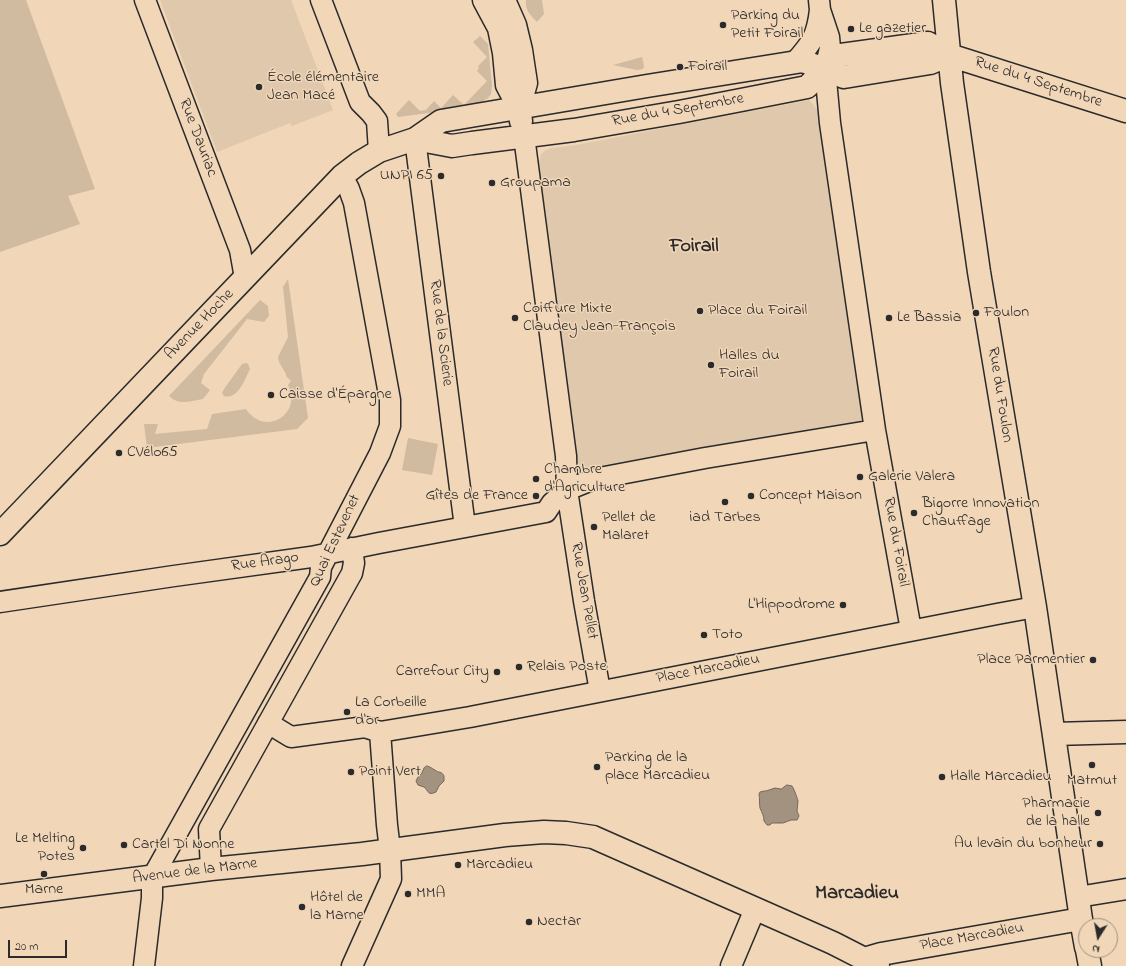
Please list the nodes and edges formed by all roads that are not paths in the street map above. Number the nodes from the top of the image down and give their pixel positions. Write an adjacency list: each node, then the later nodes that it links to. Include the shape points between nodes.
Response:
1 (145, 0): 16 (street, Rue Dauriac, via 240,250)
2 (321, 0): 14 (street, via 360,102 377,121)
3 (484, 0): 10 (main road, via 498,28 504,53 507,85)
4 (504, 0): 10 (main road, via 515,25 526,83)
5 (944, 0): 7 (main road, Rue du Foulon)
6 (819, 5): 8 (street, via 818,27 813,39); 9 (street, via 830,48)
7 (949, 55): 9 (main road, Rue du 4 Septembre, via 930,63 844,77); 11 (main road, Rue du 4 Septembre); 24 (main road, Rue du Foulon, via 979,272)
8 (794, 62): 9 (main road, Rue du 4 Septembre, via 803,61); 10 (main road, Rue du 4 Septembre)
9 (824, 69): 12 (main road, Rue du 4 Septembre, via 807,87 679,112); 17 (street)
10 (519, 108): 12 (main road); 13 (main road, Avenue Hoche, via 441,121)
11 (1126, 111)
12 (524, 136): 13 (main road, Avenue Hoche, via 452,146); 18 (street, via 566,456)
13 (415, 139): 14 (main road, Avenue Hoche); 19 (street, Rue de la Scierie)
14 (379, 151): 15 (main road, Avenue Hoche)
15 (342, 176): 16 (main road, Avenue Hoche); 22 (street, Quai Estevenet, via 354,203 390,400 390,426 380,453)
16 (245, 278): 20 (main road, Avenue Hoche)
17 (875, 430): 18 (street, via 594,479); 25 (street, Rue du Foirail)
18 (566, 490): 19 (street, Rue Arago, via 546,512); 26 (street, Rue Jean Pellet)
19 (465, 527): 21 (street, Rue Arago)
20 (0, 534)
21 (352, 548): 22 (street, Rue Arago); 27 (street, Quai Estevenet, via 352,573)
22 (328, 553): 23 (street, Rue Arago); 33 (street, Quai Estevenet, via 317,584)
23 (0, 602)
24 (1035, 607): 25 (street, Place Marcadieu); 30 (main road, Rue du Foulon)
25 (911, 630): 26 (street, Place Marcadieu)
26 (600, 691): 28 (street, Place Marcadieu)
27 (268, 724): 28 (street, Place Marcadieu, via 290,737 365,727); 32 (street, Quai Estevenet, via 209,829)
28 (380, 732): 31 (street)
29 (1126, 732): 30 (main road)
30 (1054, 734): 36 (main road, Rue du Foulon)
31 (390, 850): 32 (main road, Avenue de la Marne); 37 (main road, Place Marcadieu, via 544,832 593,837); 42 (street, via 391,879)
32 (211, 870): 33 (main road, Avenue de la Marne)
33 (152, 878): 35 (main road, Avenue de la Marne); 41 (street)
34 (1126, 889): 36 (street)
35 (0, 896)
36 (1078, 897): 38 (main road, Rue du Foulon)
37 (756, 909): 40 (main road, Place Marcadieu, via 833,943); 43 (street)
38 (1081, 918)
39 (1078, 920): 40 (main road, Place Marcadieu, via 889,953)
40 (868, 964)
41 (144, 966)
42 (352, 966)
43 (731, 966)

